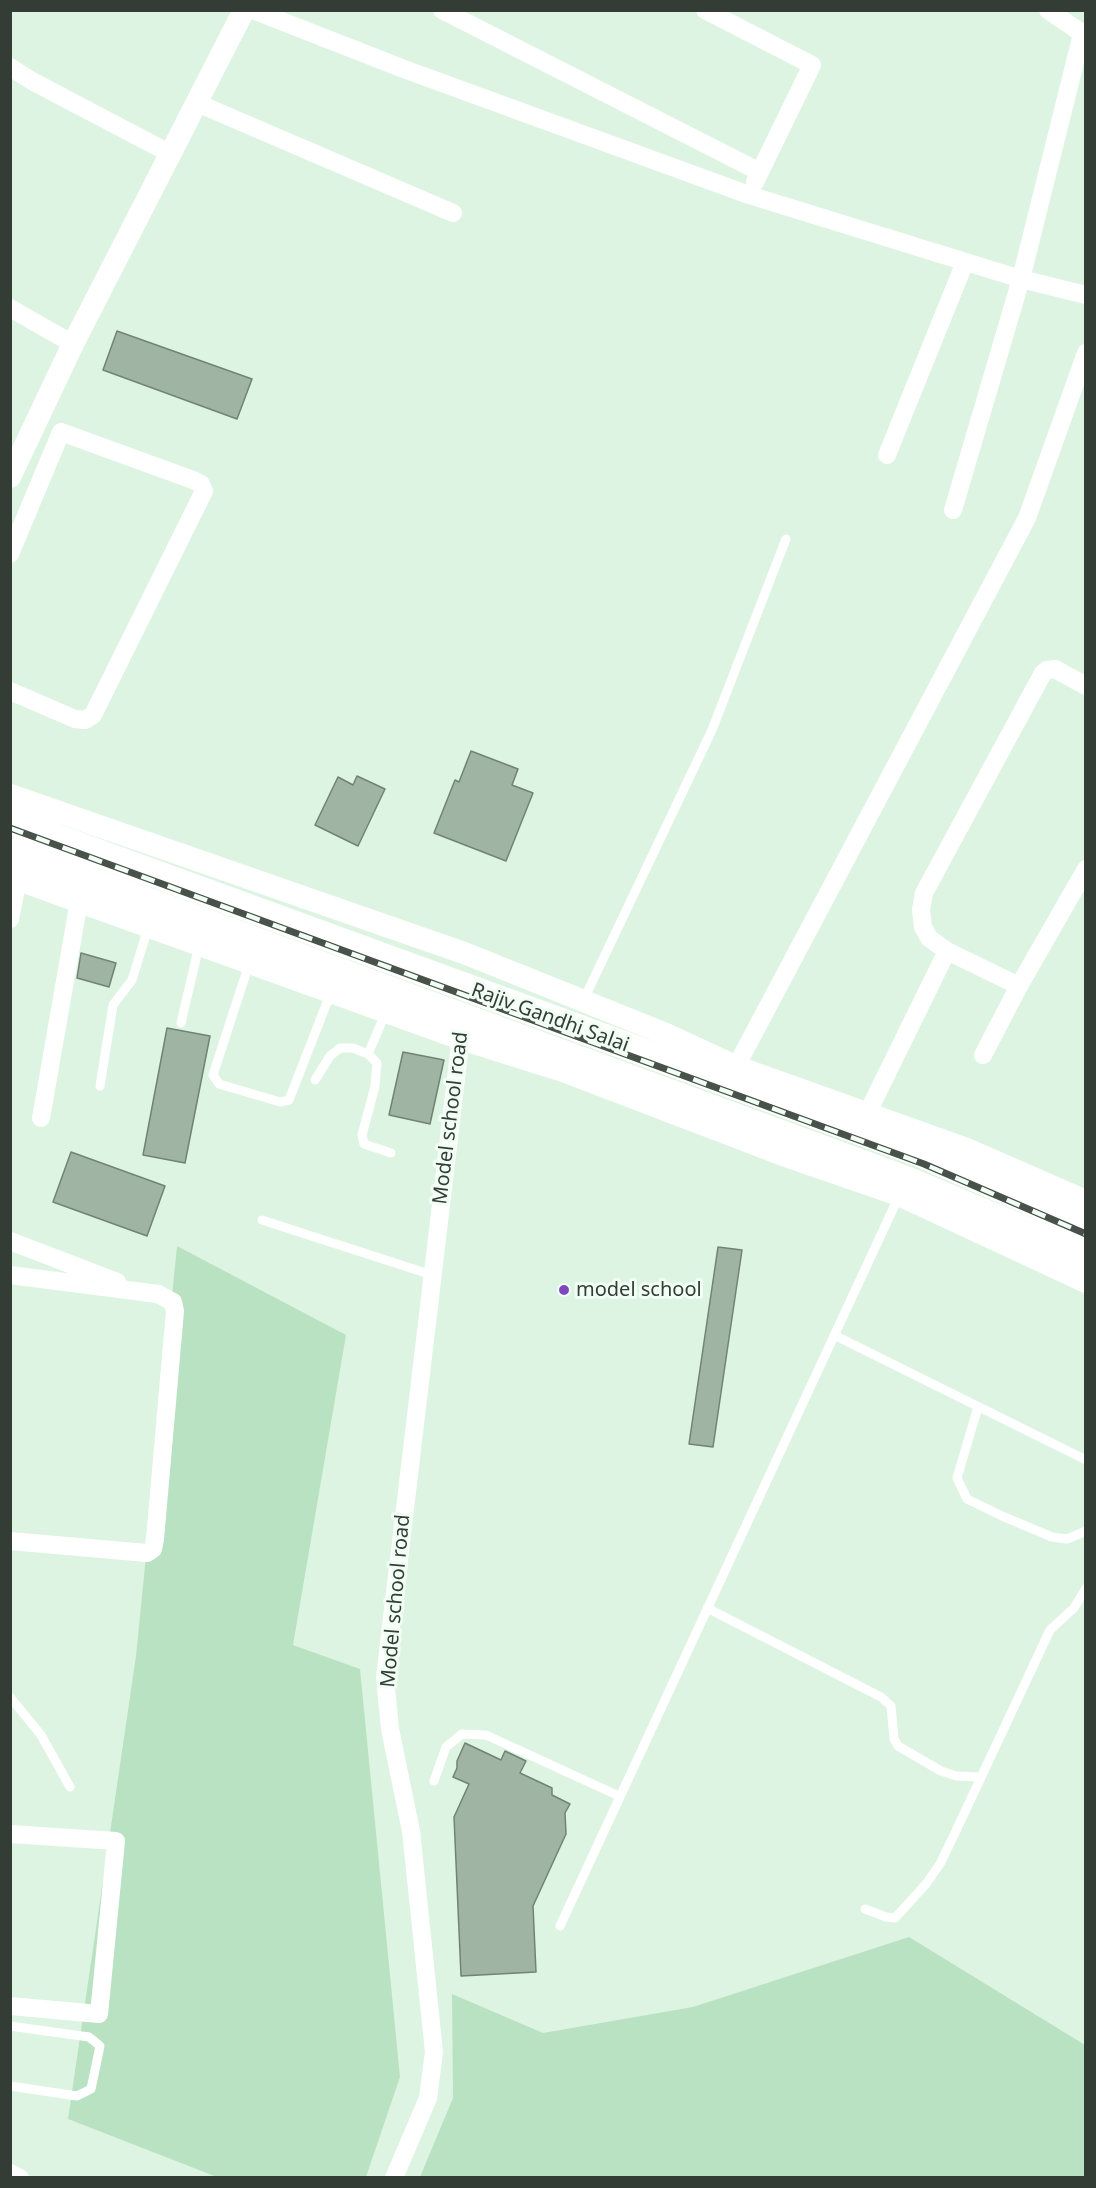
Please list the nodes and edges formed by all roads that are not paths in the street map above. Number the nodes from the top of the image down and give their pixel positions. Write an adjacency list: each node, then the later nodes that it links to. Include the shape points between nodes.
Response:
1 (244, 10): 8 (street)
2 (253, 10): 11 (street)
3 (442, 10): 10 (street)
4 (705, 10): 10 (street, via 812,65)
5 (1053, 12): 6 (street)
6 (1084, 35): 14 (street)
7 (10, 67): 9 (street, via 169,153)
8 (197, 103): 9 (street); 12 (street)
9 (167, 162): 17 (street)
10 (760, 172): 11 (street)
11 (749, 195): 13 (street)
12 (453, 213)
13 (965, 262): 14 (street); 21 (street)
14 (1021, 279): 15 (street); 23 (street)
15 (1086, 295)
16 (10, 308): 17 (street)
17 (73, 344): 19 (street)
18 (1086, 354): 51 (street, via 1027,518)
19 (35, 424): 20 (street); 22 (street)
20 (61, 432): 25 (street); 27 (street, via 193,480 204,491 93,715 85,720 75,719)
21 (887, 455)
22 (10, 477)
23 (953, 510)
24 (786, 539): 45 (lane, via 712,730)
25 (10, 554)
26 (1086, 686): 41 (street, via 1055,669 1043,673 924,893 923,927 929,938)
27 (10, 691)
28 (10, 795): 40 (street)
29 (10, 821): 31 (main road, Rajiv Gandhi Salai)
30 (10, 851): 35 (main road, Rajiv Gandhi Salai)
31 (126, 863): 33 (main road, Rajiv Gandhi Salai); 35 (main road)
32 (1086, 869): 43 (street)
33 (162, 876): 37 (main road, via 155,885); 40 (main road, Rajiv Gandhi Salai)
34 (14, 878): 36 (street); 38 (street)
35 (118, 890): 37 (main road, Rajiv Gandhi Salai)
36 (79, 901): 37 (street); 55 (street)
37 (151, 914): 39 (street); 48 (main road, Rajiv Gandhi Salai); 53 (lane, via 132,980 113,1005)
38 (10, 919)
39 (199, 943): 42 (street); 47 (lane)
40 (392, 944): 45 (street, via 464,953); 51 (main road, Rajiv Gandhi Salai)
41 (947, 951): 43 (street); 54 (street)
42 (250, 961): 44 (street); 44 (lane, via 213,1075 219,1084 280,1102 289,1100)
43 (1019, 987): 50 (street)
44 (331, 992): 46 (street)
45 (582, 1002): 51 (street, via 666,1034)
46 (386, 1012): 48 (street); 49 (lane)
47 (181, 1023)
48 (462, 1028): 57 (main road, Rajiv Gandhi Salai); 64 (street, Model school road)
49 (368, 1054): 52 (lane, via 340,1048); 56 (lane, via 377,1063 362,1135 364,1144)
50 (983, 1055)
51 (731, 1074): 54 (street); 60 (main road, Rajiv Gandhi Salai)
52 (315, 1080)
53 (100, 1086)
54 (868, 1112): 58 (street)
55 (41, 1118)
56 (391, 1153)
57 (903, 1187): 62 (main road, Rajiv Gandhi Salai); 65 (street); 67 (lane)
58 (1086, 1200)
59 (262, 1220): 64 (lane)
60 (1086, 1226)
61 (10, 1241): 66 (street)
62 (1086, 1256)
63 (10, 1275): 66 (street)
64 (432, 1275): 87 (street, Model school road, via 385,1677 390,1729 411,1831 434,2052 428,2098)
65 (1086, 1282)
66 (141, 1292): 71 (street, via 169,1299 174,1302 175,1311 153,1549 147,1553)
67 (834, 1335): 68 (lane); 73 (lane)
68 (978, 1407): 69 (lane); 70 (lane, via 957,1478 967,1499 1052,1537 1068,1539)
69 (1086, 1460)
70 (1086, 1531)
71 (10, 1541)
72 (1086, 1588): 75 (lane, via 1074,1608 1050,1630)
73 (707, 1608): 75 (lane, via 881,1697 891,1706 898,1746 941,1771); 78 (lane)
74 (10, 1697): 77 (lane, via 40,1735)
75 (981, 1777): 80 (lane, via 940,1864 926,1884 895,1918)
76 (434, 1781): 78 (lane, via 446,1747 462,1734 486,1735)
77 (70, 1787)
78 (619, 1796): 81 (lane)
79 (10, 1834): 82 (street, via 116,1841 99,2014)
80 (865, 1909)
81 (560, 1926)
82 (10, 2006)
83 (10, 2026): 84 (lane, via 89,2037 100,2046 91,2089 77,2096)
84 (10, 2086)
85 (10, 2173): 86 (street)
86 (20, 2178)
87 (393, 2178)

